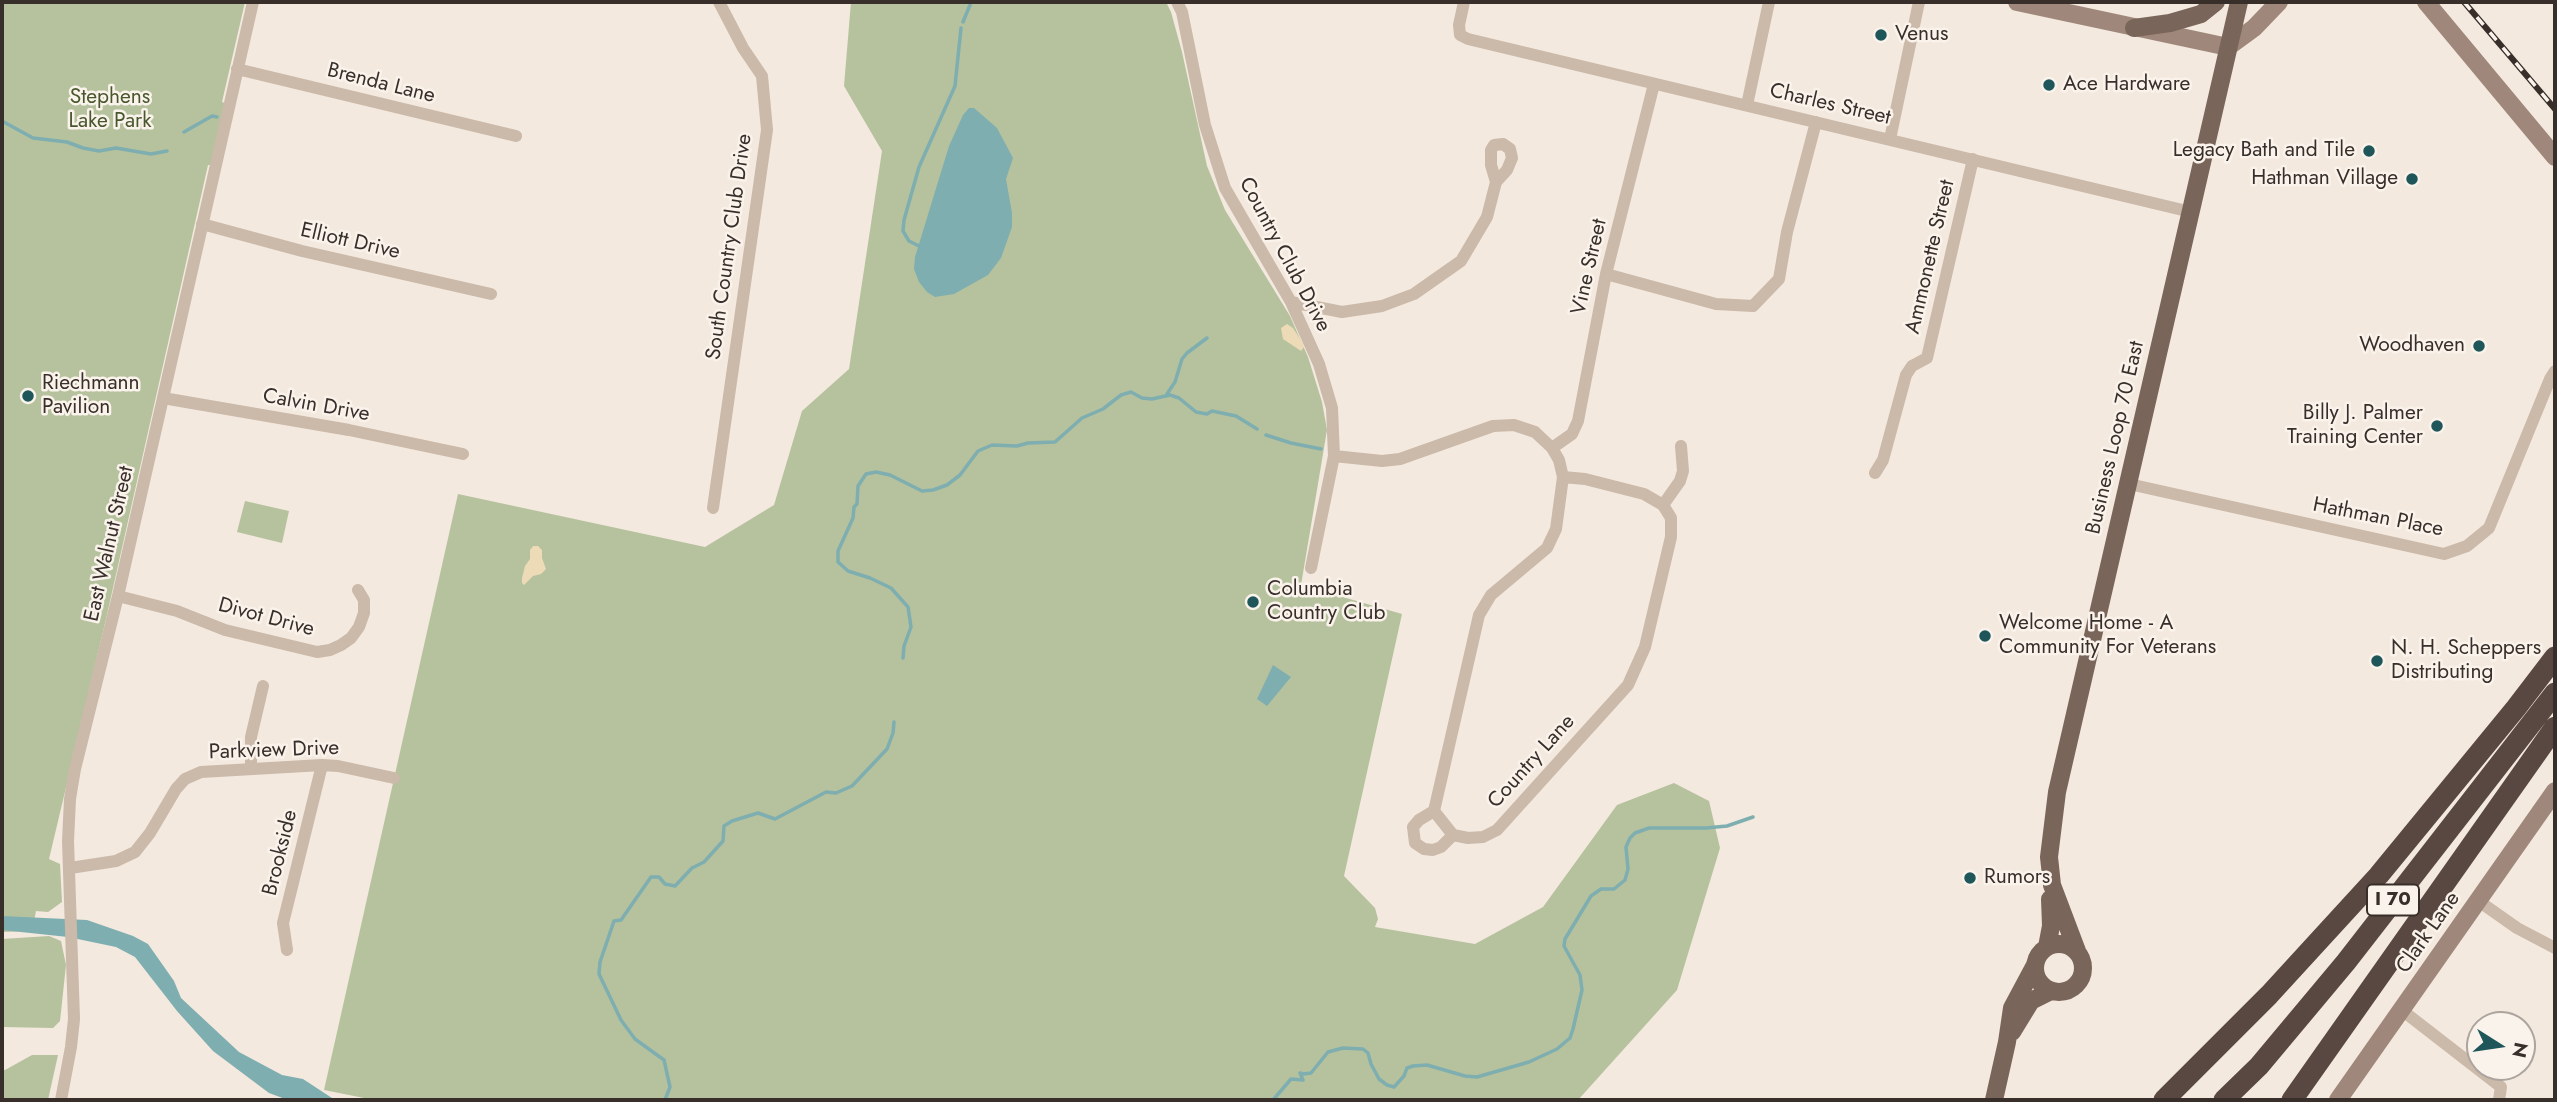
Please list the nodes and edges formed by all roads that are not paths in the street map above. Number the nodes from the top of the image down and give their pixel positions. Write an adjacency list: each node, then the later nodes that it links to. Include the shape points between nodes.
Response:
1 (253, 2): 14 (street, East Walnut Street)
2 (719, 2): 38 (street, South Country Club Drive, via 762,76 767,130)
3 (1177, 2): 27 (street, Country Club Drive, via 1205,125 1225,188)
4 (1464, 2): 15 (street, Charles Street, via 1460,35 1468,39)
5 (1769, 2): 16 (street)
6 (1919, 2): 19 (street)
7 (2017, 2): 12 (main road)
8 (2216, 2): 12 (main road, via 2201,14)
9 (2239, 2): 13 (main road, Business Loop 70 East)
10 (2279, 2): 13 (main road)
11 (2426, 2): 20 (main road)
12 (2134, 28): 13 (main road)
13 (2228, 47): 23 (main road, Business Loop 70 East)
14 (237, 69): 18 (street, Brenda Lane); 24 (street, East Walnut Street)
15 (1654, 84): 16 (street, Charles Street); 25 (street, Vine Street)
16 (1747, 105): 17 (street, Charles Street)
17 (1816, 122): 19 (street, Charles Street); 25 (street, via 1779,279 1753,306 1716,304)
18 (516, 136)
19 (1890, 139): 21 (street, Charles Street)
20 (2555, 157)
21 (1973, 159): 23 (street, Charles Street); 34 (street, Ammonette Street, via 1927,358 1906,375 1884,460)
22 (1496, 182): 27 (street, via 1487,218 1461,261 1414,294 1382,306 1342,312)
23 (2191, 212): 36 (main road, Business Loop 70 East)
24 (202, 223): 26 (street, Elliott Drive); 29 (street, East Walnut Street)
25 (1606, 274): 31 (street, Vine Street, via 1578,421 1572,434)
26 (491, 295)
27 (1291, 302): 33 (street, Country Club Drive, via 1319,364 1332,408)
28 (2555, 371): 36 (street, Hathman Place, via 2489,528 2467,546 2444,554)
29 (163, 398): 32 (street, Calvin Drive); 41 (street, East Walnut Street)
30 (1681, 446): 37 (street, via 1680,481)
31 (1552, 449): 33 (street, via 1535,432 1514,425 1493,426 1400,459); 35 (street)
32 (463, 454)
33 (1334, 456): 39 (street, Country Club Drive)
34 (1875, 473)
35 (1563, 477): 37 (street, via 1644,494); 50 (street, via 1556,529 1547,548 1491,595 1479,615)
36 (2129, 484): 53 (main road, Business Loop 70 East, via 2057,792 2049,857)
37 (1663, 505): 51 (street, Country Lane, via 1671,518 1671,537 1645,647 1628,685 1497,830 1483,837)
38 (712, 508)
39 (1311, 568)
40 (358, 590): 41 (street, Divot Drive, via 364,600 359,627 341,645 317,652 225,631 177,611)
41 (118, 596): 52 (street, East Walnut Street, via 75,769)
42 (2555, 657): 65 (highway, I 70, via 2379,875)
43 (262, 686): 47 (street, via 251,737)
44 (2555, 693): 66 (highway, I 70, via 2346,962 2259,1066)
45 (2555, 726): 67 (highway)
46 (322, 765): 47 (street, Parkview Drive); 48 (street, Parkview Drive); 57 (street, Brookside, via 283,923)
47 (250, 769): 52 (street, Parkview Drive, via 201,772 185,779 135,852 116,861)
48 (394, 778)
49 (2555, 791): 54 (main road, Clark Lane)
50 (1434, 811): 51 (street); 51 (street, via 1413,827 1415,843 1433,850)
51 (1453, 835)
52 (70, 868): 63 (street, East Walnut Street, via 74,1019)
53 (2052, 885): 55 (main road, Business Loop 70 East, via 2052,926); 58 (main road, Business Loop 70 East)
54 (2480, 902): 56 (street); 61 (main road, Clark Lane)
55 (2046, 947): 58 (main road, via 2057,943); 59 (main road)
56 (2555, 948)
57 (287, 950)
58 (2077, 951): 60 (main road, via 2083,960 2080,982 2062,993)
59 (2035, 965): 60 (main road, via 2036,976); 62 (main road, via 2012,1008)
60 (2051, 991): 62 (main road, via 2031,1001)
61 (2403, 1010): 68 (main road, Clark Lane); 69 (street, via 2501,1087)
62 (2007, 1042): 64 (main road)
63 (61, 1100)
64 (1994, 1100)
65 (2164, 1100)
66 (2224, 1100)
67 (2292, 1100)
68 (2338, 1100)
69 (2499, 1100)

